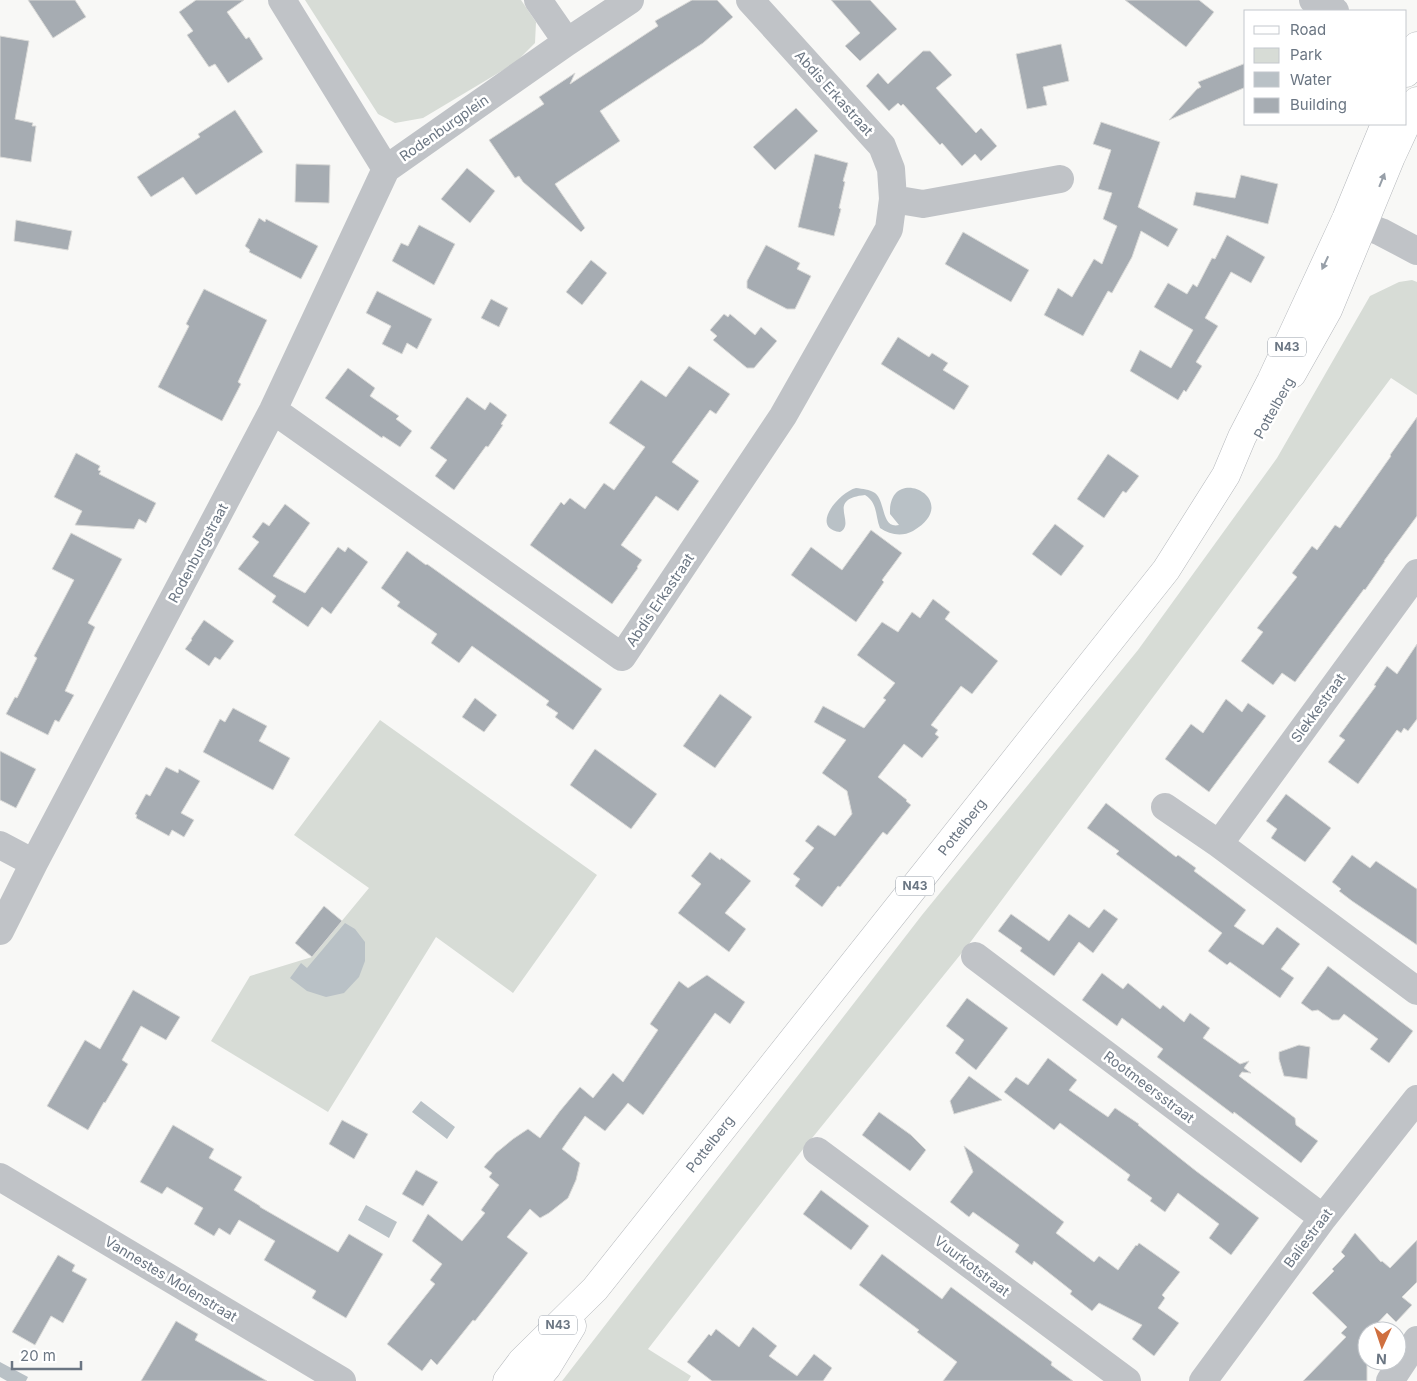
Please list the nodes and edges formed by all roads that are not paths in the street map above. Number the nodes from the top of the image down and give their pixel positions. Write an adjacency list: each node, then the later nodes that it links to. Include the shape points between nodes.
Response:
1 (282, 0): 14 (street, Rodenburgplein)
2 (538, 0): 7 (street)
3 (630, 0): 7 (street, Rodenburgplein)
4 (750, 0): 16 (street, Abdis Erkastraat, via 882,146 891,169)
5 (1313, 0): 6 (street)
6 (1333, 10)
7 (567, 42): 14 (street, Rodenburgplein)
8 (1414, 47): 9 (main road)
9 (1407, 70)
10 (1417, 101): 11 (main road, N43, one-way to 10)
11 (1407, 123)
12 (1385, 125): 17 (main road, N43)
13 (1406, 125): 17 (main road, N43, one-way to 13)
14 (386, 170): 19 (street, Rodenburgstraat)
15 (1060, 179): 16 (street, via 923,204)
16 (893, 199): 19 (street, Abdis Erkastraat, via 889,229 783,416 622,657)
17 (1355, 222): 18 (street); 32 (main road, Pottelberg / N43, via 1242,437 1226,475 1166,570)
18 (1417, 251)
19 (273, 410): 24 (street, Rodenburgstraat)
20 (1417, 573): 22 (street, Slekkestraat)
21 (1165, 807): 22 (street)
22 (1219, 844): 27 (street)
23 (0, 845): 24 (street)
24 (34, 862): 25 (street, Rodenburgstraat)
25 (0, 931)
26 (975, 956): 31 (street, Rootmeersstraat)
27 (1417, 991)
28 (1417, 1099): 31 (street, Baliestraat)
29 (817, 1151): 37 (street, Vuurkotstraat)
30 (0, 1177): 34 (street, Vannestes Molenstraat)
31 (1322, 1218): 38 (street, Baliestraat)
32 (595, 1289): 35 (main road, Pottelberg / N43, via 522,1361); 36 (main road, Pottelberg / N43)
33 (1417, 1340): 39 (street)
34 (342, 1381)
35 (507, 1381)
36 (535, 1381)
37 (1127, 1381)
38 (1203, 1381)
39 (1390, 1381)

